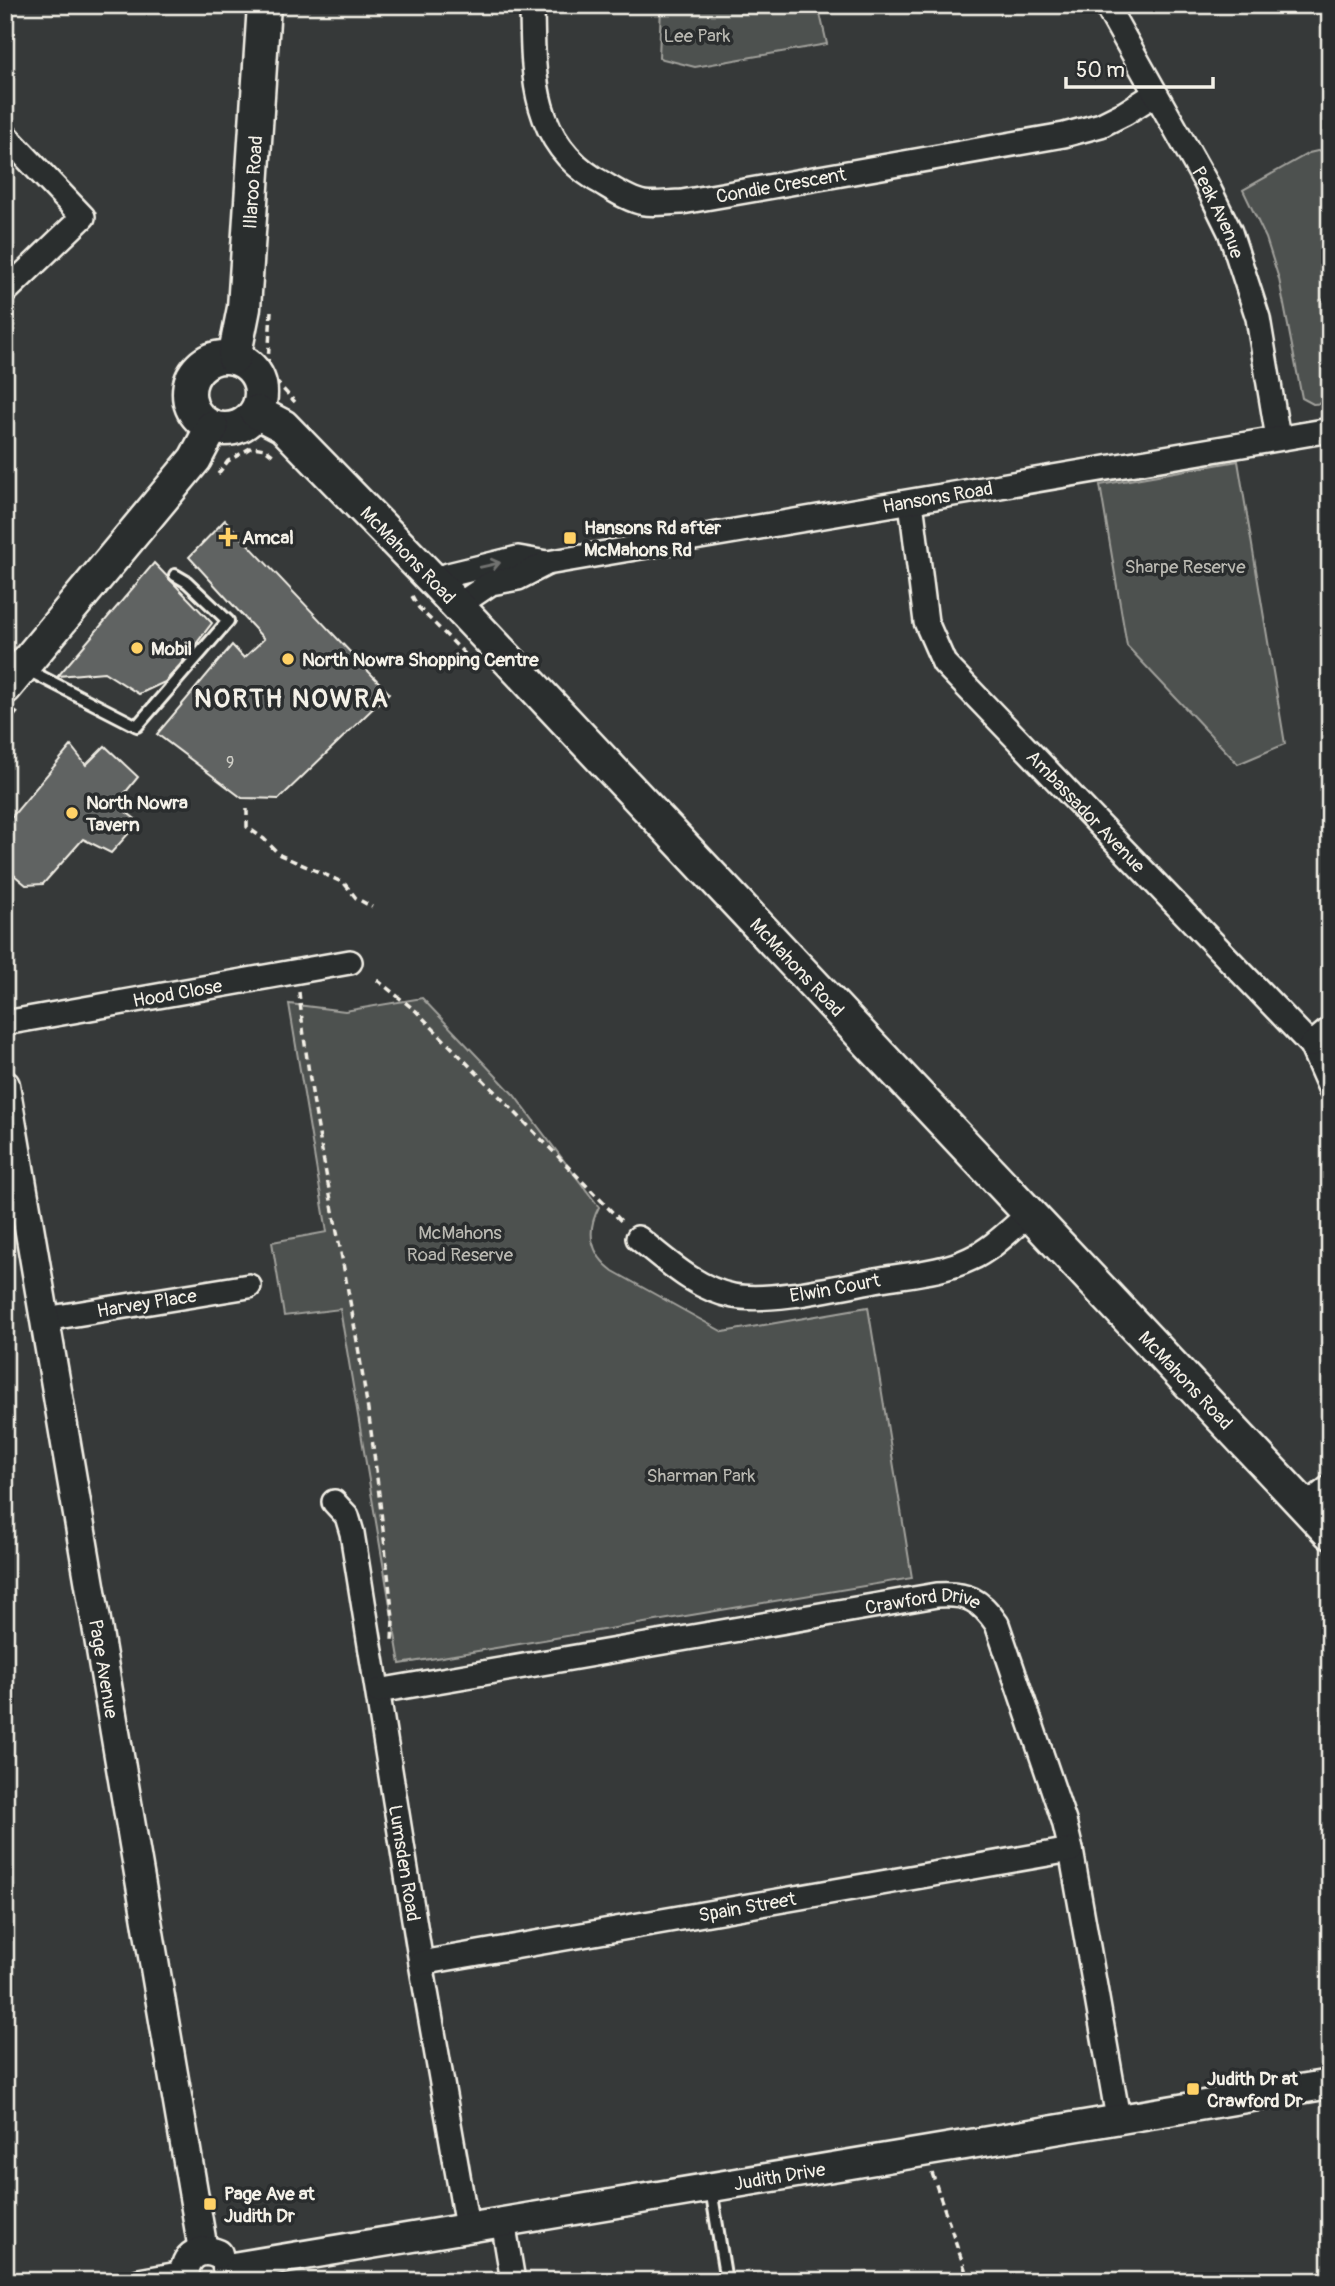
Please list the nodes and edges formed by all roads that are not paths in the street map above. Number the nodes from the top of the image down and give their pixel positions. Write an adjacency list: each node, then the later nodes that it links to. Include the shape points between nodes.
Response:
1 (264, 5): 7 (main road, Illaroo Road, via 244,307)
2 (532, 5): 4 (street, Condie Crescent, via 533,69 551,136 581,169 644,203 682,202 1064,135 1101,125)
3 (1106, 5): 4 (street, Peak Avenue)
4 (1155, 94): 11 (street, Peak Avenue, via 1230,232 1258,318)
5 (5, 135): 6 (street, via 83,218)
6 (5, 292)
7 (234, 358): 8 (main road, via 258,380); 9 (main road, via 210,360 193,377 190,400 194,411)
8 (256, 412): 9 (main road, via 232,429); 15 (main road, McMahons Road, via 283,426)
9 (212, 427): 17 (main road, via 195,459)
10 (1330, 430): 11 (street, Hansons Road)
11 (1278, 438): 12 (street, Hansons Road)
12 (911, 502): 13 (street, Hansons Road); 21 (street, Ambassador Avenue, via 926,622 944,663)
13 (547, 563): 15 (street, Hansons Road, one-way to 13, via 448,575 518,558); 16 (street, Hansons Road, via 518,578 491,583)
14 (174, 575): 17 (lane, via 228,621 137,726)
15 (437, 584): 16 (main road, McMahons Road)
16 (458, 608): 24 (main road, McMahons Road)
17 (14, 678)
18 (350, 962): 19 (street, Hood Close)
19 (5, 1023)
20 (1330, 1028): 21 (street)
21 (1311, 1045): 23 (street, Ambassador Avenue)
22 (5, 1085): 27 (street, Page Avenue)
23 (1330, 1088)
24 (1029, 1214): 25 (street, Elwin Court, via 984,1252 953,1266 761,1297 711,1289); 30 (main road, McMahons Road)
25 (638, 1238)
26 (249, 1286): 27 (street, Harvey Place)
27 (45, 1319): 40 (street, Page Avenue)
28 (1330, 1487): 30 (street)
29 (334, 1502): 32 (street, Lumsden Road, via 352,1533)
30 (1306, 1506): 31 (main road, McMahons Road)
31 (1330, 1533)
32 (378, 1691): 33 (street, Crawford Drive, via 956,1594 973,1599 997,1624); 34 (street, Lumsden Road)
33 (1071, 1850): 34 (street, Spain Street); 36 (street, Crawford Drive)
34 (421, 1963): 39 (street, Lumsden Road)
35 (1330, 2084): 36 (street, Judith Drive)
36 (1118, 2119): 37 (street, Judith Drive)
37 (710, 2186): 38 (street, Judith Drive); 45 (lane)
38 (503, 2221): 39 (street, Judith Drive); 44 (street)
39 (467, 2227): 41 (street, Judith Drive)
40 (203, 2250): 41 (street, Judith Drive, via 221,2256); 42 (street, via 187,2261)
41 (227, 2274)
42 (185, 2277): 43 (street)
43 (139, 2281)
44 (513, 2281)
45 (726, 2281)

